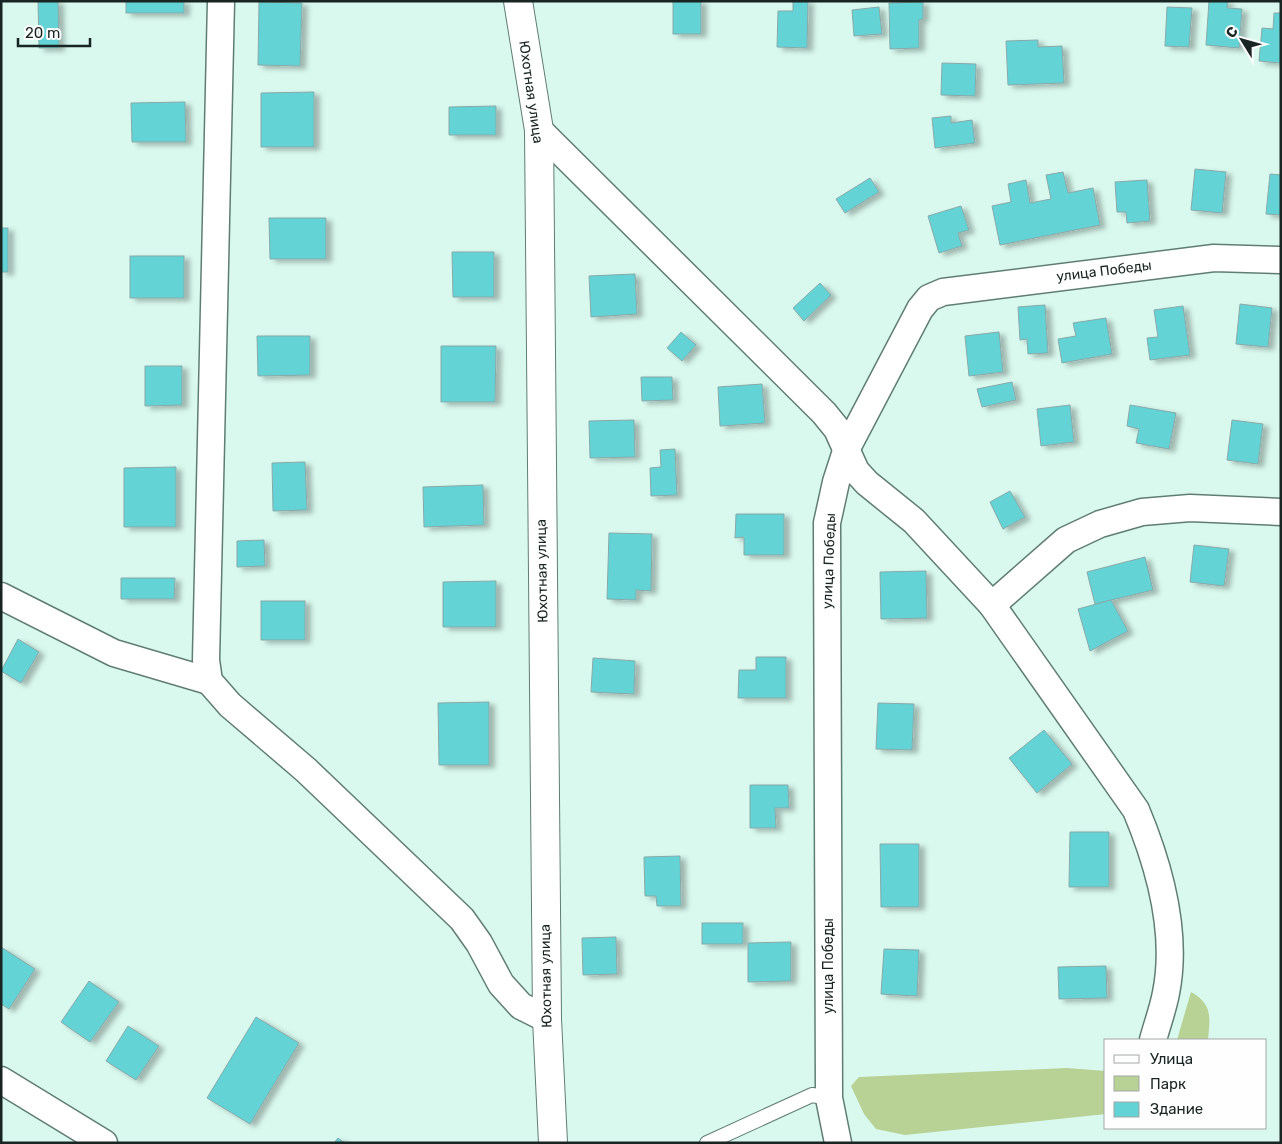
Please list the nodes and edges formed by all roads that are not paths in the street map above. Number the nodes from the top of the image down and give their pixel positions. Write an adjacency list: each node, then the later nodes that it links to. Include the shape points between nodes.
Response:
1 (221, 1): 9 (street, via 206,660)
2 (518, 1): 3 (street, Юхотная улица)
3 (539, 130): 5 (street, via 824,413 838,429); 10 (street, Юхотная улица)
4 (1281, 260): 5 (street, улица Победы, via 1214,258 944,292 929,298 920,309)
5 (846, 448): 8 (street, via 861,477 914,521); 13 (street, улица Победы, via 827,523)
6 (1281, 512): 8 (street, via 1190,508 1142,512 1100,524 1066,540)
7 (1, 596): 9 (street, via 114,653)
8 (992, 605): 11 (street, via 1136,810 1152,848 1163,893 1170,959 1166,992)
9 (209, 681): 10 (street, via 462,919 501,984 521,1006)
10 (546, 1019): 15 (street, Юхотная улица)
11 (1153, 1039)
12 (1, 1080): 14 (street)
13 (829, 1098): 16 (lane, via 812,1095); 17 (street, улица Победы)
14 (104, 1143)
15 (553, 1143)
16 (707, 1143)
17 (838, 1143)

